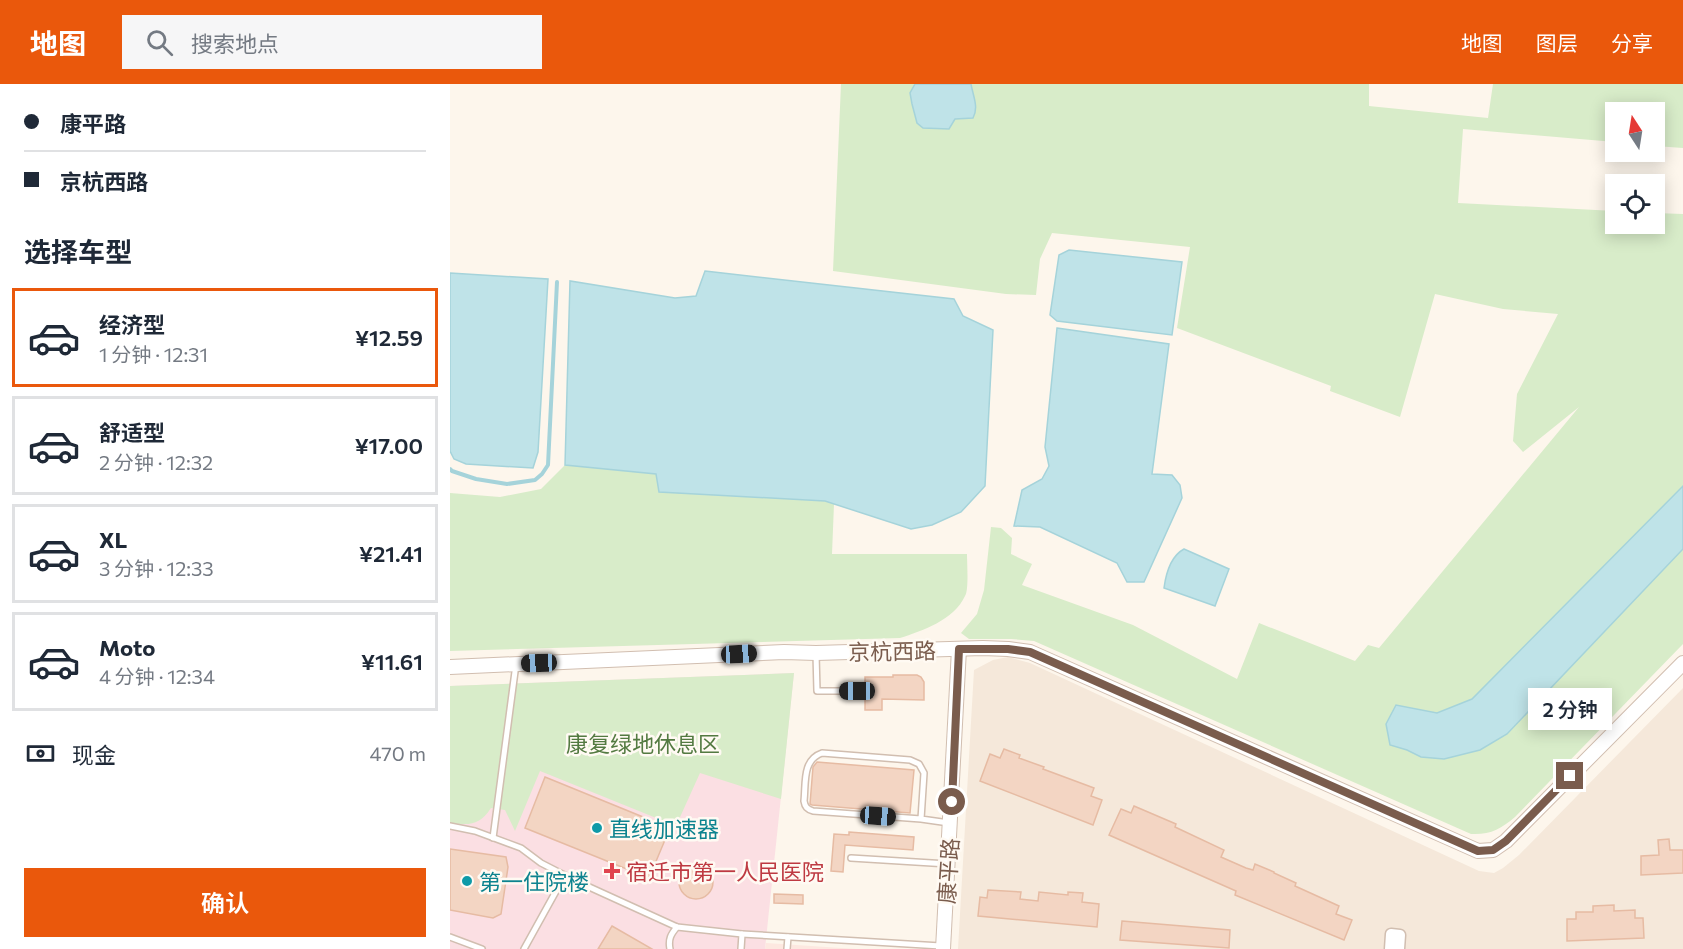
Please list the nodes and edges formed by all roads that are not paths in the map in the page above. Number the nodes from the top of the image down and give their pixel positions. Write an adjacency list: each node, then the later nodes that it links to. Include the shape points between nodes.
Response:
1 (959, 649): 2 (street, 京杭西路); 3 (street, 京杭西路, via 1030,652 1478,851 1493,850 1506,841); 8 (street, 康平路)
2 (816, 652): 4 (street, 京杭西路); 6 (lane, via 817,691)
3 (1683, 663)
4 (516, 664): 5 (street, 京杭西路); 10 (lane)
5 (450, 667)
6 (857, 691)
7 (921, 819): 7 (lane, via 924,773 919,764 822,753 809,762 804,801 808,809); 8 (lane)
8 (951, 823): 12 (street, 康平路)
9 (450, 826): 10 (lane)
10 (493, 838): 13 (lane, via 521,848)
11 (851, 858): 12 (lane)
12 (948, 864): 18 (street, 康平路)
13 (565, 875): 14 (lane); 20 (lane)
14 (677, 927): 15 (lane); 21 (lane, via 670,934)
15 (742, 934): 16 (lane); 22 (lane)
16 (788, 937): 18 (lane); 23 (lane)
17 (450, 938): 19 (lane)
18 (943, 948)
19 (482, 949)
20 (524, 949)
21 (670, 949)
22 (741, 949)
23 (787, 949)
24 (1390, 949): 25 (street, via 1391,934 1400,935)
25 (1399, 949)

